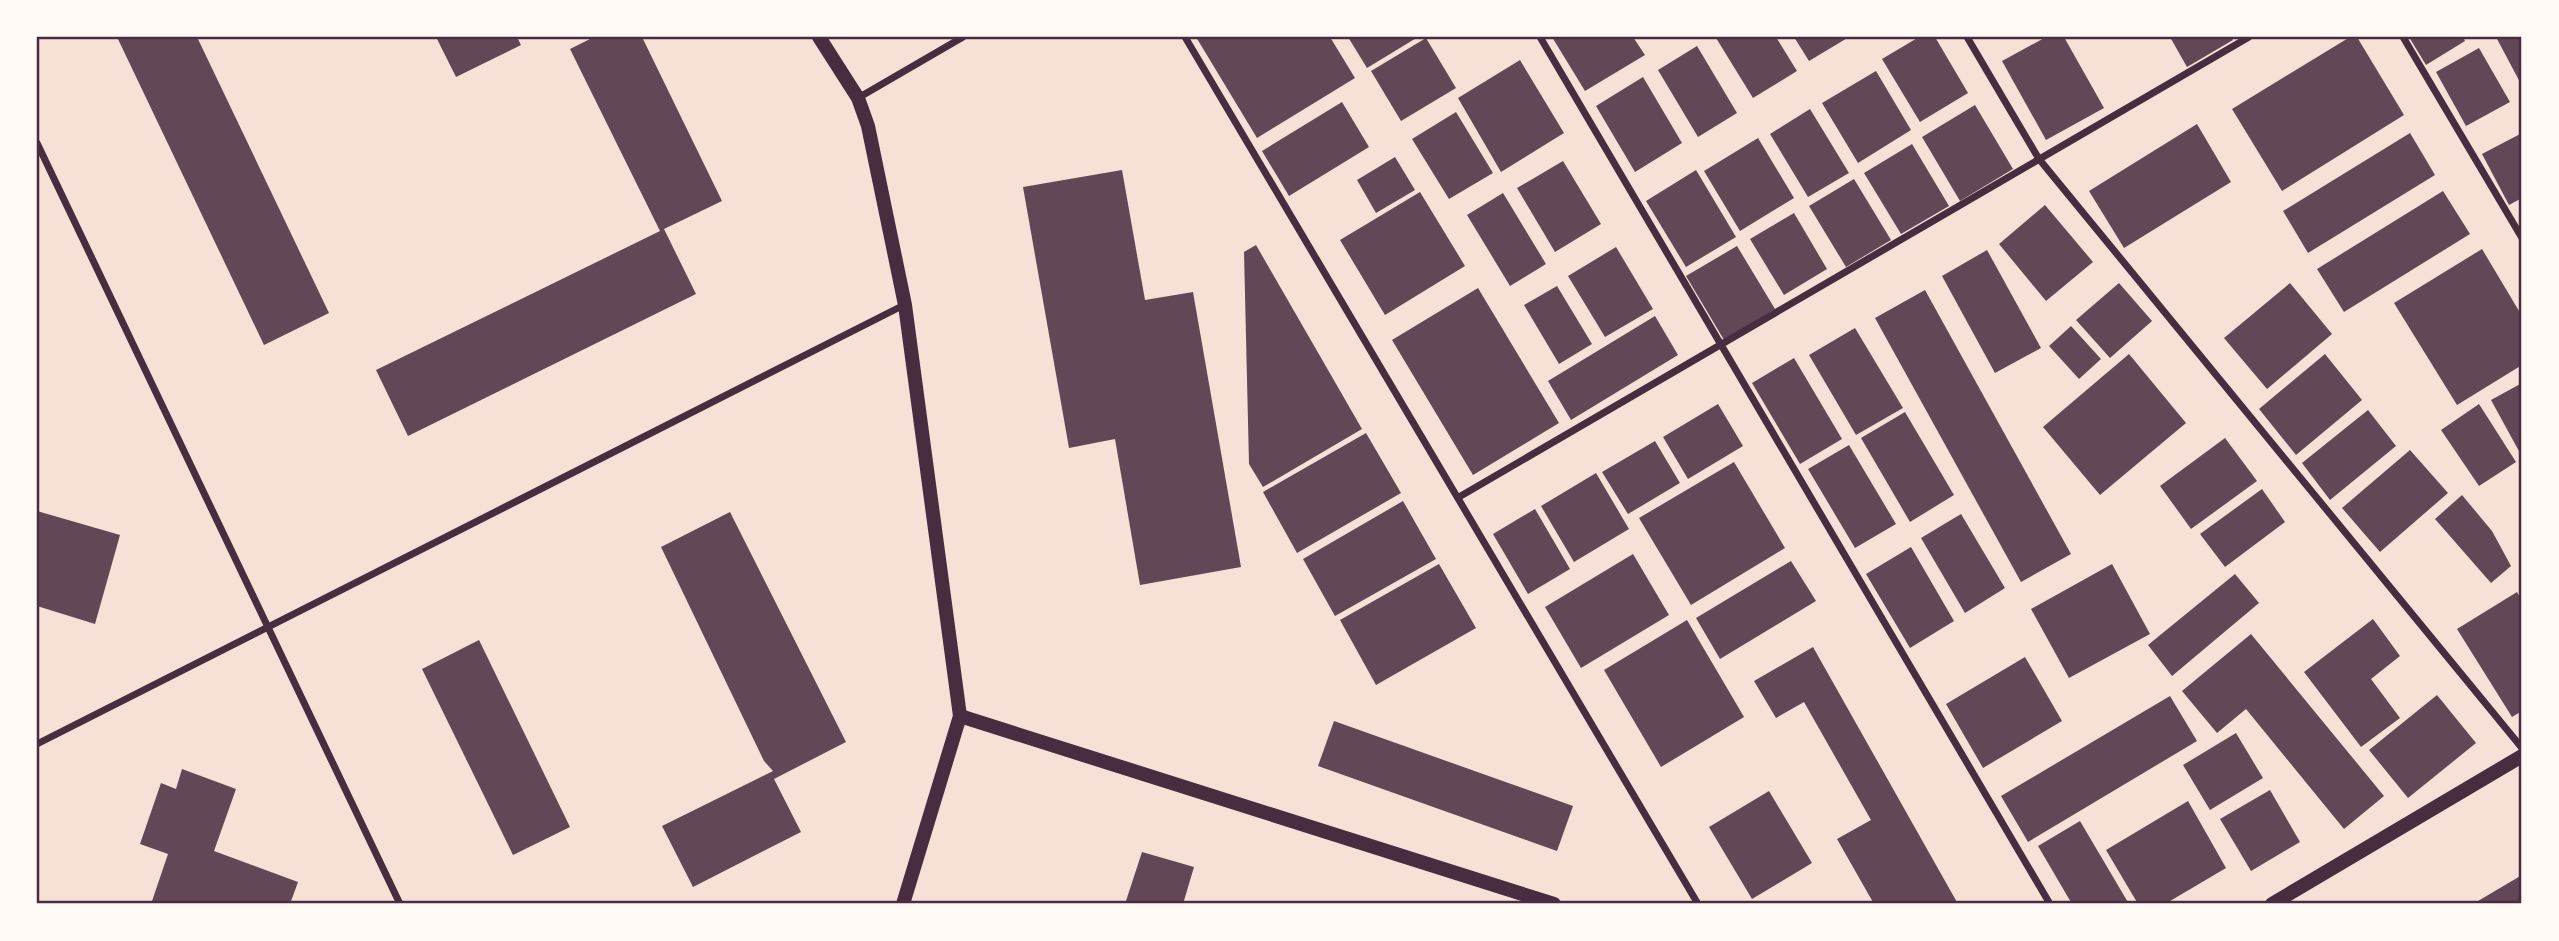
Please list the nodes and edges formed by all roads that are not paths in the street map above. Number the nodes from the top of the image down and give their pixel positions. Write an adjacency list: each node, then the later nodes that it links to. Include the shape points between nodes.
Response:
1 (819, 37): 8 (main road)
2 (963, 37): 8 (street)
3 (1185, 37): 14 (street)
4 (1539, 37): 13 (street)
5 (1967, 37): 10 (street)
6 (2249, 37): 10 (street)
7 (2403, 37): 11 (street)
8 (858, 98): 12 (main road, via 868,126)
9 (37, 143): 15 (street)
10 (2039, 159): 13 (street); 18 (street)
11 (2522, 238)
12 (905, 304): 15 (street); 16 (main road)
13 (1721, 345): 14 (street); 24 (street)
14 (1459, 498): 23 (street)
15 (268, 627): 17 (street); 20 (street)
16 (960, 716): 21 (main road); 22 (main road)
17 (37, 744)
18 (2522, 748)
19 (2522, 756): 25 (main road)
20 (400, 904)
21 (904, 904)
22 (1554, 904)
23 (1698, 904)
24 (2050, 904)
25 (2272, 904)

